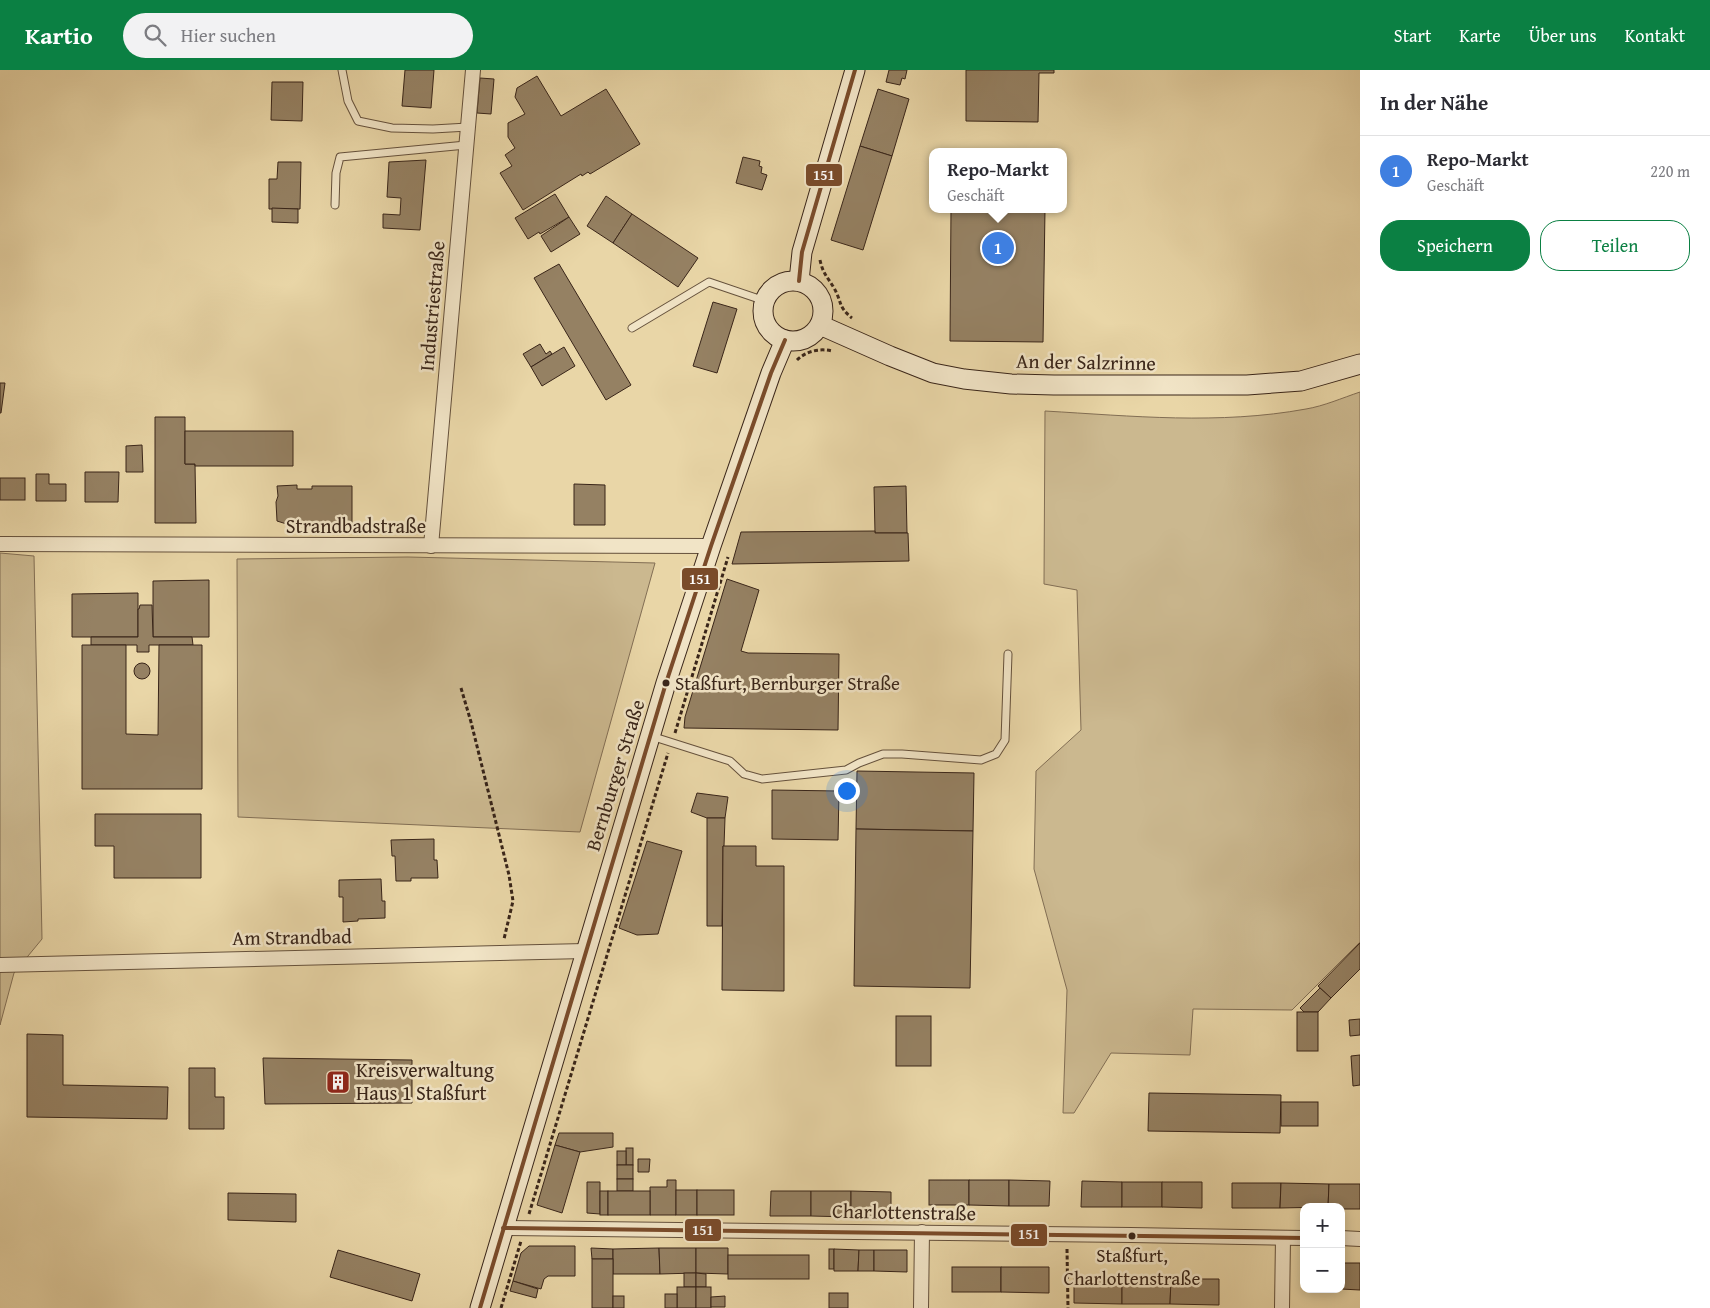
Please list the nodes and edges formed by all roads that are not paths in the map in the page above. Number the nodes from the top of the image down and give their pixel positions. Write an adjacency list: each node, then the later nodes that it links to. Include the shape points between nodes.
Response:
1 (342, 70): 4 (lane, via 348,101 358,121 392,128)
2 (473, 70): 4 (street, Industriestraße)
3 (855, 70): 7 (main road, via 802,252)
4 (468, 127): 5 (street, Industriestraße)
5 (466, 145): 6 (lane, via 340,157); 14 (street, Industriestraße)
6 (335, 205)
7 (799, 281): 8 (main road, via 782,282 768,293); 9 (main road, via 808,284 820,297 823,316)
8 (765, 301): 10 (lane, via 709,282); 11 (main road, via 763,310 769,329)
9 (820, 325): 11 (main road, via 809,337); 12 (main road, An der Salzrinne, via 933,373 964,380 1011,384 1247,385 1301,381)
10 (632, 328)
11 (785, 340): 15 (main road, Bernburger Straße)
12 (1360, 364)
13 (0, 544): 14 (street, Strandbadstraße)
14 (431, 546): 15 (street, Strandbadstraße)
15 (711, 546): 17 (main road, Bernburger Straße)
16 (1008, 654): 17 (lane, via 1005,740 996,754 980,760 882,754 846,770 762,779 744,774 730,761)
17 (650, 736): 18 (main road, Bernburger Straße)
18 (585, 951): 19 (street, Am Strandbad); 20 (main road, Bernburger Straße)
19 (0, 965)
20 (503, 1228): 21 (street, Charlottenstraße); 26 (main road, Bernburger Straße)
21 (922, 1232): 22 (street, Charlottenstraße); 27 (street)
22 (1283, 1238): 23 (street, Charlottenstraße); 28 (street)
23 (1300, 1238)
24 (1345, 1238): 25 (street)
25 (1360, 1238)
26 (480, 1308)
27 (921, 1308)
28 (1282, 1308)

